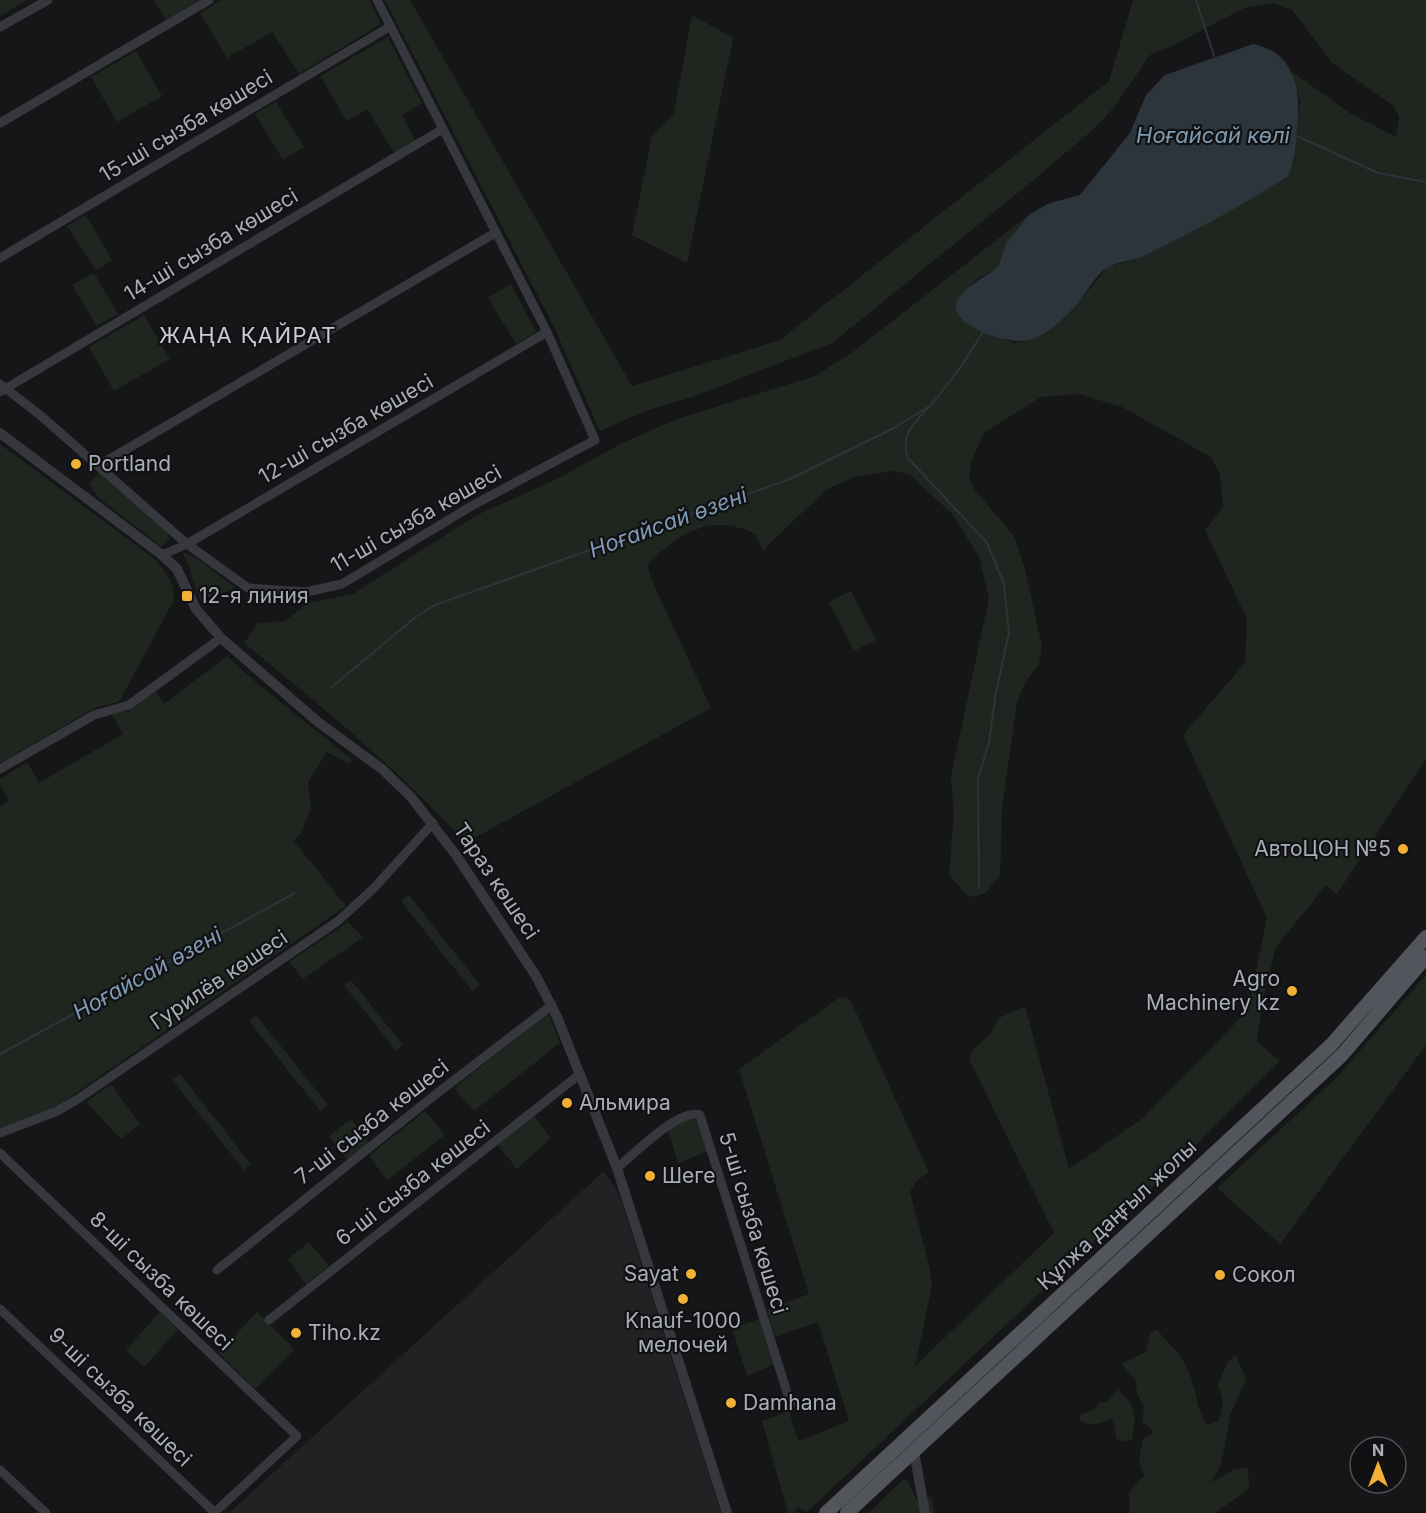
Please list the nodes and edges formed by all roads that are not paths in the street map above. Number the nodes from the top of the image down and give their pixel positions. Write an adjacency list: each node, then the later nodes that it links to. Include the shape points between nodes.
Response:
1 (48, 0): 5 (street)
2 (209, 0): 6 (street)
3 (377, 0): 4 (street)
4 (391, 26): 7 (street); 9 (street, 15-ші сызба көшесі)
5 (0, 27)
6 (0, 123)
7 (441, 130): 8 (street); 11 (street, 14-ші сызба көшесі)
8 (495, 233): 10 (street); 13 (street)
9 (0, 258)
10 (547, 332): 14 (street, 12-ші сызба көшесі); 14 (street, 11-ші сызба көшесі, via 595,440 475,504 342,584 322,590 248,588)
11 (2, 388): 13 (street, 11-ші сызба көшесі)
12 (0, 433): 15 (street, Тараз көшесі)
13 (98, 465): 14 (street, 11-ші сызба көшесі)
14 (187, 544): 15 (street, 12-ші сызба көшесі)
15 (162, 555): 16 (street, Тараз көшесі, via 177,569 196,609)
16 (221, 638): 17 (street, via 129,705 94,715); 18 (street, Тараз көшесі, via 318,722 382,769)
17 (0, 769)
18 (433, 823): 21 (street, Тараз көшесі, via 523,954); 23 (street, Гурилёв көшесі, via 374,889 338,921 78,1099)
19 (1426, 937): 35 (main road, Құлжа даңғыл жолы, via 1331,1045)
20 (1426, 957): 30 (main road, Құлжа даңғыл жолы, via 1342,1055)
21 (552, 1005): 22 (street, Тараз көшесі); 26 (street, 7-ші сызба көшесі)
22 (580, 1074): 25 (street, Тараз көшесі); 28 (street, 6-ші сызба көшесі)
23 (0, 1133)
24 (0, 1153): 33 (street, 8-ші сызба көшесі, via 297,1436)
25 (617, 1168): 29 (street, 5-ші сызба көшесі, via 670,1124 693,1113 700,1115); 34 (street, Тараз көшесі)
26 (217, 1270)
27 (0, 1309): 33 (street, 9-ші сызба көшесі)
28 (269, 1320)
29 (791, 1405)
30 (914, 1451): 36 (main road, Құлжа даңғыл жолы); 37 (street)
31 (0, 1470): 32 (street)
32 (46, 1513)
33 (214, 1513)
34 (727, 1513)
35 (826, 1513)
36 (847, 1513)
37 (925, 1513)

